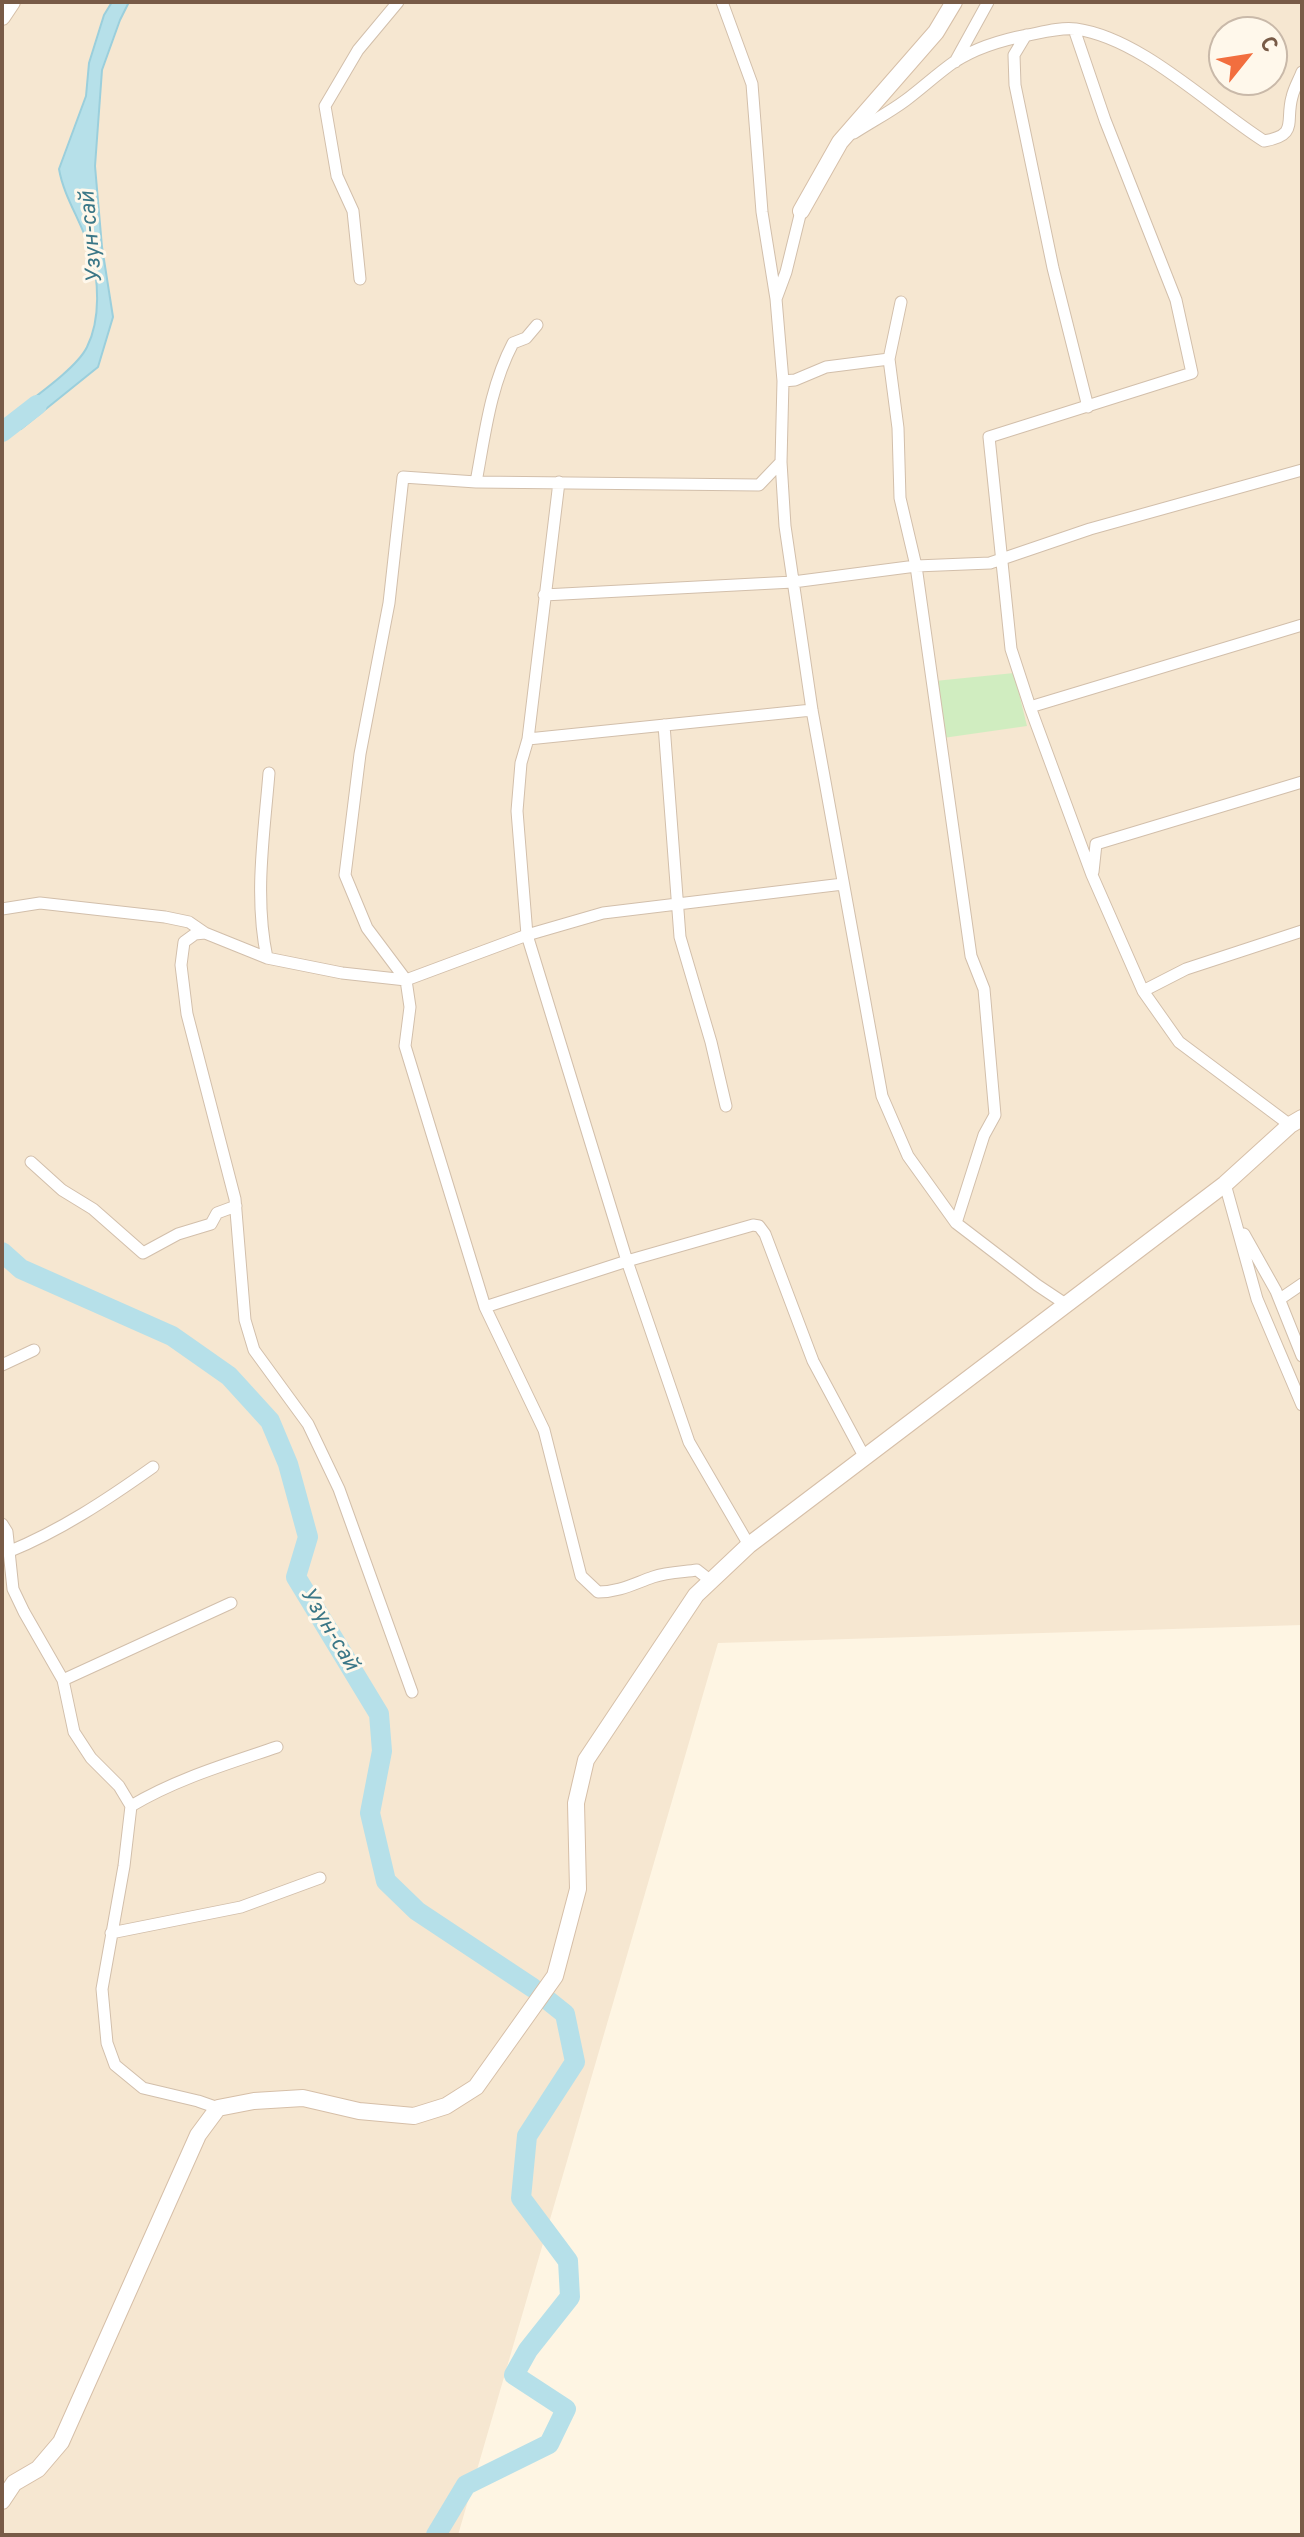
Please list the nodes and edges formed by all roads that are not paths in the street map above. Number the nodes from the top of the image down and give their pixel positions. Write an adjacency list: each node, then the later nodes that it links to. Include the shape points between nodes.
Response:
1 (12, 2): 6 (street)
2 (398, 2): 13 (street, via 358,50 325,106 337,176 353,211)
3 (722, 2): 14 (street, via 752,84 762,212)
4 (954, 2): 11 (street, via 936,32)
5 (988, 2): 9 (street)
6 (2, 17)
7 (1074, 29): 8 (street); 10 (street, via 1105,37 1159,65 1264,141 1280,138 1290,127 1291,98); 19 (street, via 1176,300 1192,373)
8 (1026, 35): 9 (street, via 984,46); 19 (street, via 1014,55 1015,85)
9 (954, 62): 11 (street, via 904,102)
10 (1302, 72)
11 (840, 142): 12 (street)
12 (801, 211): 14 (street)
13 (360, 279)
14 (776, 299): 18 (street)
15 (901, 302): 17 (street)
16 (537, 325): 22 (street, via 513,343 500,367)
17 (889, 359): 18 (street, via 826,367); 25 (street, via 900,498)
18 (783, 381): 20 (street)
19 (1088, 407): 24 (street, via 989,437)
20 (781, 462): 23 (street, via 759,485); 26 (street)
21 (1302, 470): 24 (street)
22 (476, 482): 23 (street); 43 (street, via 403,477 389,603 360,754 345,875 367,928)
23 (559, 482): 27 (street)
24 (1000, 558): 25 (street, via 990,563); 29 (street, via 1011,649)
25 (916, 566): 26 (street); 51 (street, via 971,956 984,989 995,1115)
26 (793, 582): 27 (street); 30 (street)
27 (544, 595): 32 (street)
28 (1302, 625): 29 (street)
29 (1030, 707): 35 (street)
30 (812, 710): 31 (street); 36 (street)
31 (664, 725): 32 (street); 37 (street)
32 (528, 739): 41 (street, via 517,811)
33 (269, 773): 42 (street, via 260,925)
34 (1302, 782): 35 (street, via 1096,844)
35 (1092, 875): 44 (street)
36 (843, 884): 37 (street); 51 (street, via 882,1096 908,1156)
37 (676, 904): 41 (street, via 603,913); 45 (street, via 680,937)
38 (2, 909): 40 (street, via 40,903 165,917 189,922)
39 (1302, 931): 44 (street, via 1186,969)
40 (205, 933): 42 (street); 49 (street, via 184,942 181,965 187,1014)
41 (527, 935): 43 (street); 52 (street)
42 (267, 958): 43 (street)
43 (406, 980): 56 (street, via 410,1007 405,1046)
44 (1143, 991): 46 (street, via 1179,1042)
45 (726, 1106)
46 (1296, 1122): 48 (street)
47 (31, 1162): 49 (street, via 143,1253 211,1224 217,1213)
48 (1225, 1184): 50 (street); 55 (street)
49 (236, 1206): 69 (street, via 245,1320 254,1350 308,1424 339,1489)
50 (1236, 1219): 54 (street); 60 (street, via 1257,1299)
51 (956, 1223): 55 (street)
52 (627, 1261): 56 (street); 61 (street, via 759,1226 813,1361); 64 (street, via 689,1442)
53 (1302, 1284): 54 (street)
54 (1280, 1299): 58 (street)
55 (1067, 1305): 61 (street)
56 (485, 1307): 66 (street, via 544,1430 581,1576 598,1592 619,1592 656,1576 697,1570)
57 (34, 1350): 59 (street)
58 (1302, 1356)
59 (2, 1365)
60 (1302, 1405)
61 (865, 1458): 64 (street)
62 (153, 1467): 65 (street, via 112,1496)
63 (2, 1524): 65 (street)
64 (749, 1545): 66 (street)
65 (8, 1552): 68 (street, via 13,1589)
66 (711, 1581): 74 (street, via 696,1595 586,1760 576,1803 578,1889 555,1976 476,2087 446,2106 414,2116 303,2098)
67 (231, 1603): 68 (street)
68 (63, 1680): 71 (street, via 74,1732)
69 (412, 1692)
70 (277, 1747): 71 (street, via 154,1792)
71 (131, 1806): 73 (street)
72 (320, 1878): 73 (street, via 241,1907)
73 (111, 1933): 74 (street, via 102,1989 107,2043 115,2065 143,2088)
74 (218, 2108): 75 (street, via 198,2135 61,2442 38,2469 14,2483)
75 (2, 2501)

